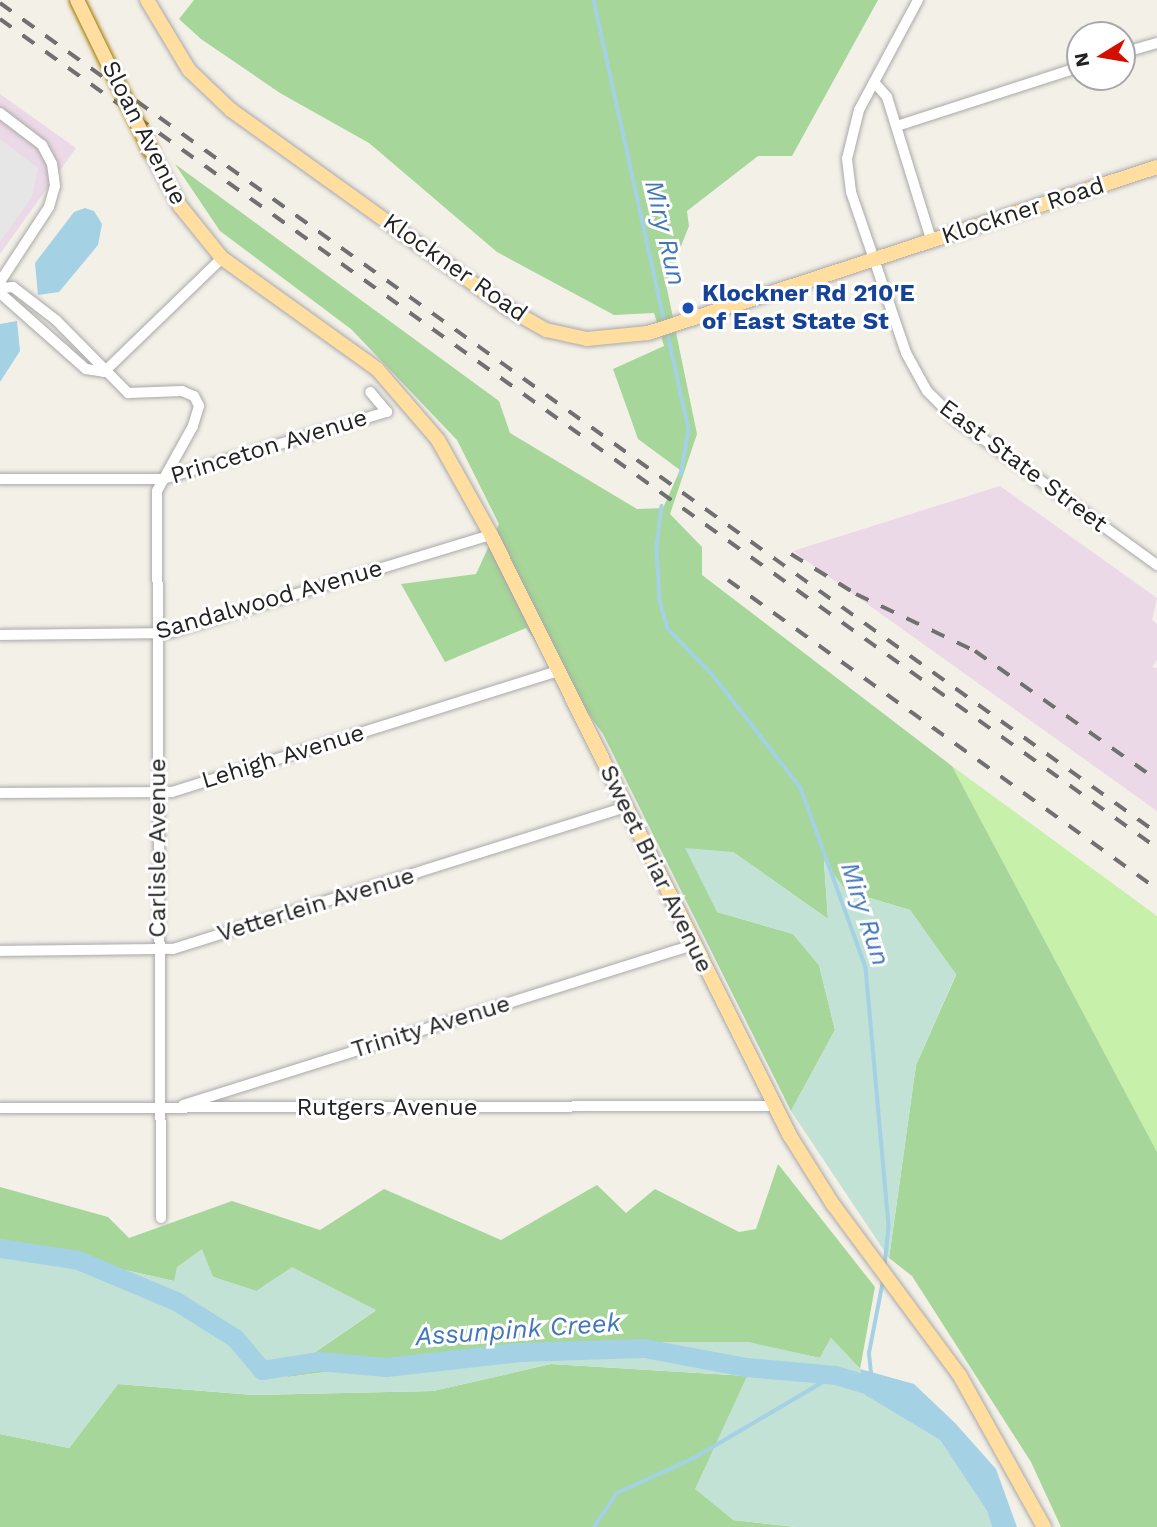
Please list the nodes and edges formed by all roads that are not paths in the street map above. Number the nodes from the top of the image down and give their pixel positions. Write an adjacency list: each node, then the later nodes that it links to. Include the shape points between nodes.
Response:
1 (78, 0): 12 (main road, Sloan Avenue, bridge, via 161,173)
2 (147, 0): 13 (main road, Klockner Road, via 176,53 220,101 509,309 546,330 587,339 648,333)
3 (918, 0): 7 (street, East State Street)
4 (1157, 43): 5 (street)
5 (1136, 49)
6 (1066, 72): 9 (street)
7 (874, 82): 9 (street, via 887,97); 13 (street, East State Street, via 853,127 847,159 851,192)
8 (0, 113): 14 (street, via 46,151 55,186 49,207)
9 (897, 126): 11 (street)
10 (1157, 167): 11 (main road, Klockner Road)
11 (932, 242): 13 (main road, Klockner Road)
12 (222, 258): 17 (street); 21 (main road, Sweet Briar Avenue, via 271,297 358,354 397,388 438,440)
13 (874, 260): 22 (street, East State Street, via 906,353 940,405)
14 (0, 282)
15 (0, 288): 17 (street, via 13,287 56,320)
16 (0, 293): 17 (street, via 86,369)
17 (104, 372): 20 (street, via 134,395 178,390 197,399 199,414)
18 (370, 393): 20 (street, Princeton Avenue, via 387,412)
19 (0, 479): 20 (street, Princeton Avenue)
20 (163, 479): 24 (street, Carlisle Avenue, via 158,491)
21 (491, 535): 24 (street, Sandalwood Avenue); 25 (main road, Sweet Briar Avenue)
22 (1157, 565)
23 (0, 635): 24 (street, Sandalwood Avenue)
24 (158, 635): 27 (street, Carlisle Avenue)
25 (559, 671): 27 (street, Lehigh Avenue); 28 (main road, Sweet Briar Avenue)
26 (0, 793): 27 (street, Lehigh Avenue)
27 (158, 793): 31 (street, Carlisle Avenue)
28 (624, 808): 29 (main road, Sweet Briar Avenue); 31 (street, Vetterlein Avenue)
29 (693, 946): 32 (main road, Sweet Briar Avenue); 34 (street, Trinity Avenue)
30 (0, 951): 31 (street, Vetterlein Avenue)
31 (159, 951): 34 (street, Carlisle Avenue)
32 (775, 1106): 34 (street, Rutgers Avenue); 36 (main road, Sweet Briar Avenue, via 809,1169 982,1411)
33 (0, 1108): 34 (street, Rutgers Avenue)
34 (165, 1109): 35 (street, Carlisle Avenue)
35 (161, 1217)
36 (1044, 1527)

